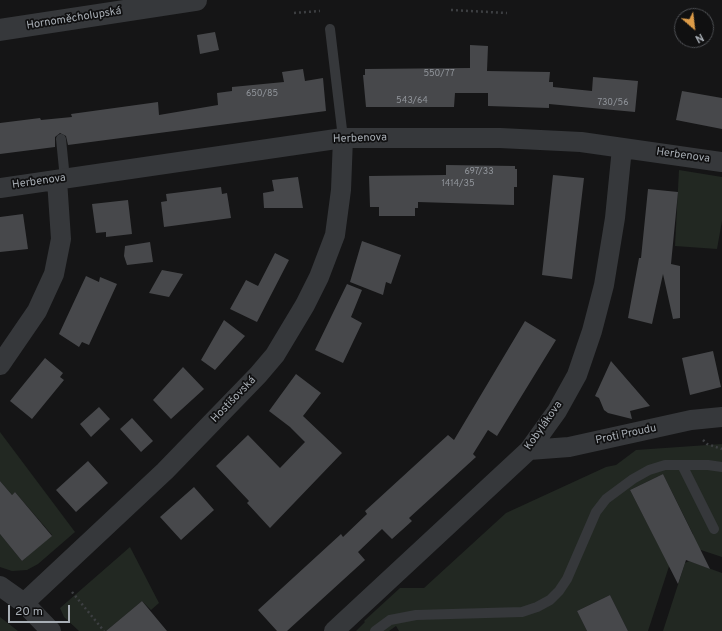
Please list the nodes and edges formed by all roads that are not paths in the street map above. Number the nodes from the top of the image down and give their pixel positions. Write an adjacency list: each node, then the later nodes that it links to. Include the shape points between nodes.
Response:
1 (196, 0): 3 (street, Hornoměcholupská)
2 (330, 29): 4 (lane)
3 (0, 30)
4 (343, 138): 6 (street, Herbenova, via 500,138 581,142); 8 (street, Herbenova); 17 (street, Hostišovská, via 342,190 336,235 309,298 275,355 165,471)
5 (60, 139): 8 (lane)
6 (622, 148): 7 (street, Herbenova); 12 (street, Kobylákova, via 610,251 592,331 577,376 557,411)
7 (722, 162)
8 (61, 180): 9 (street, Herbenova); 10 (street, via 61,239 54,274 37,311)
9 (0, 188)
10 (0, 365)
11 (722, 417): 12 (street, Proti Proudu, via 692,420 569,447)
12 (532, 446): 19 (street, Kobylákova)
13 (682, 465): 14 (lane, via 708,464); 15 (lane); 20 (lane, via 665,465 649,470 606,499 596,512 567,579 550,600 522,612 416,615 390,620)
14 (722, 468)
15 (714, 529)
16 (0, 586): 17 (street)
17 (24, 603): 18 (street)
18 (51, 631)
19 (334, 631)
20 (375, 631)

